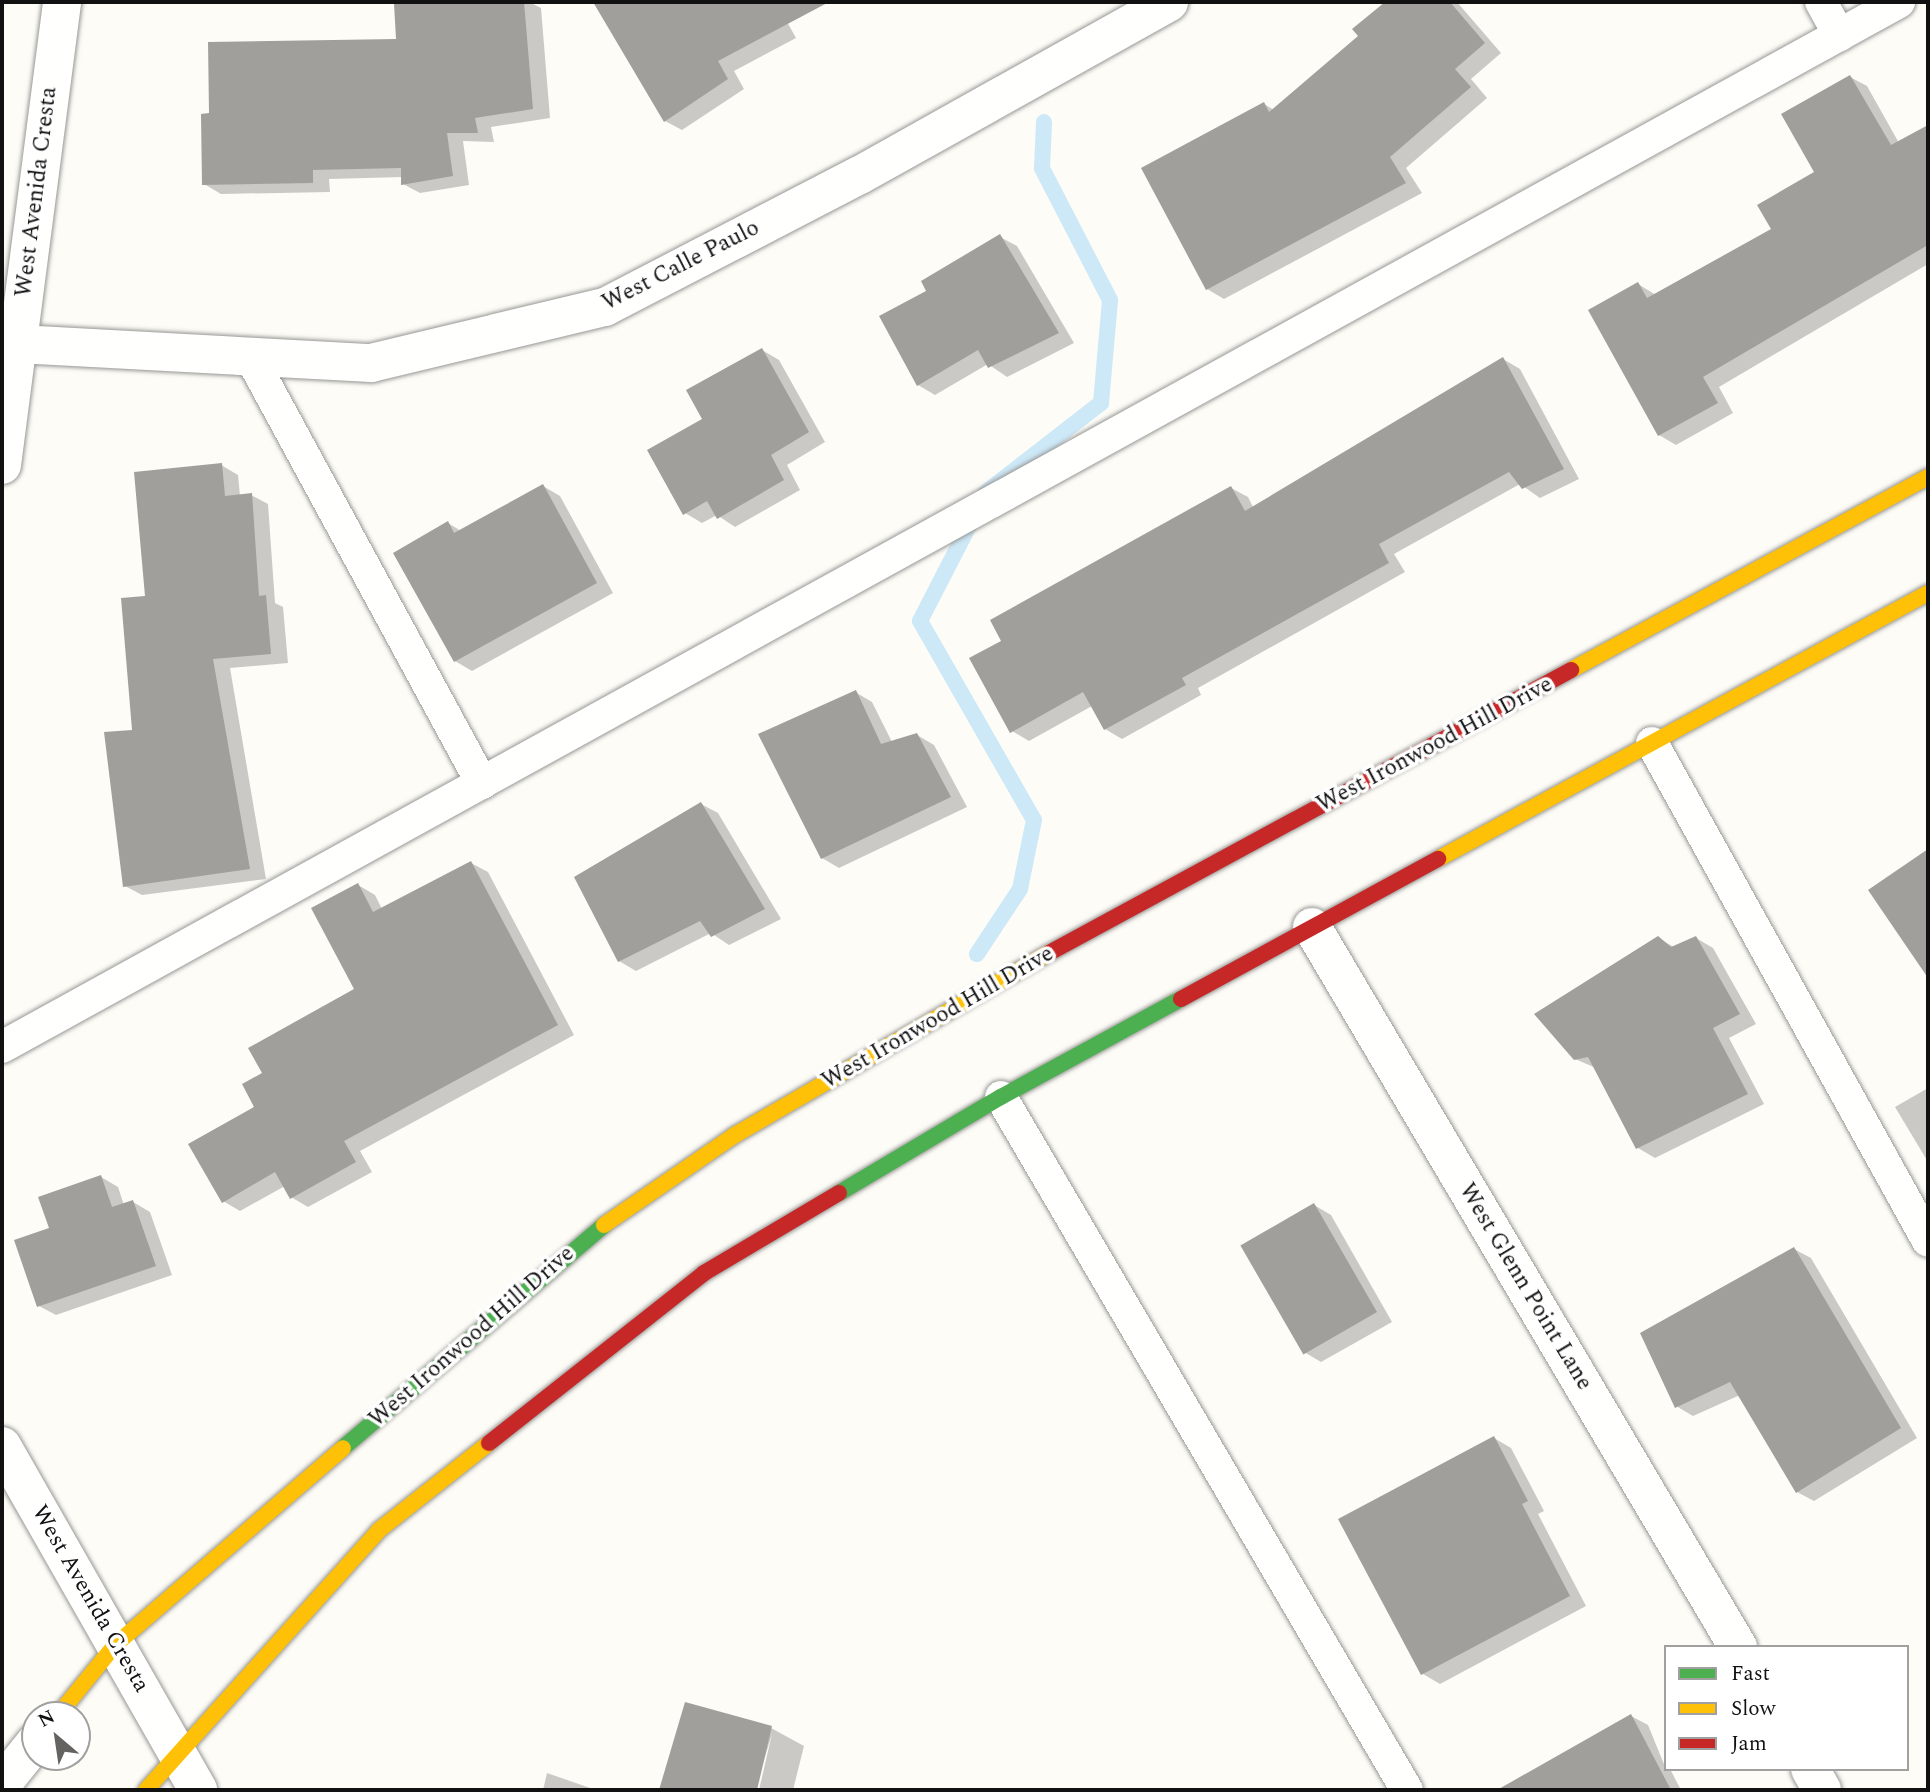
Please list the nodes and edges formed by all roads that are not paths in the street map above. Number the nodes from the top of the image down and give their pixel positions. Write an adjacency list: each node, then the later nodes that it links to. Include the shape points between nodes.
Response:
1 (62, 2): 6 (street, West Avenida Cresta)
2 (1169, 2): 7 (street, West Calle Paulo, via 860,175 605,307 371,363)
3 (1821, 2): 5 (lane)
4 (1899, 2): 5 (lane)
5 (1839, 35): 12 (lane)
6 (18, 344): 7 (street, West Calle Paulo); 8 (street, West Avenida Cresta)
7 (250, 356): 12 (lane)
8 (2, 466)
9 (1928, 477): 18 (street, West Ironwood Hill Drive, via 1065,944 735,1135 589,1237)
10 (1928, 593): 11 (street)
11 (1652, 743): 13 (street); 16 (lane)
12 (482, 783): 14 (lane)
13 (1312, 927): 15 (street); 19 (street, West Glenn Point Lane)
14 (2, 1047)
15 (1001, 1097): 21 (street, via 704,1273 578,1371 379,1530); 27 (lane)
16 (1928, 1241)
17 (2, 1446): 18 (street, West Avenida Cresta)
18 (115, 1645): 20 (street, West Ironwood Hill Drive); 21 (street, West Avenida Cresta)
19 (1737, 1645)
20 (69, 1701)
21 (177, 1754): 25 (street); 26 (street, West Avenida Cresta)
22 (21, 1760): 24 (street)
23 (1811, 1771): 28 (street)
24 (2, 1784)
25 (146, 1790)
26 (198, 1790)
27 (1407, 1790)
28 (1822, 1790)

